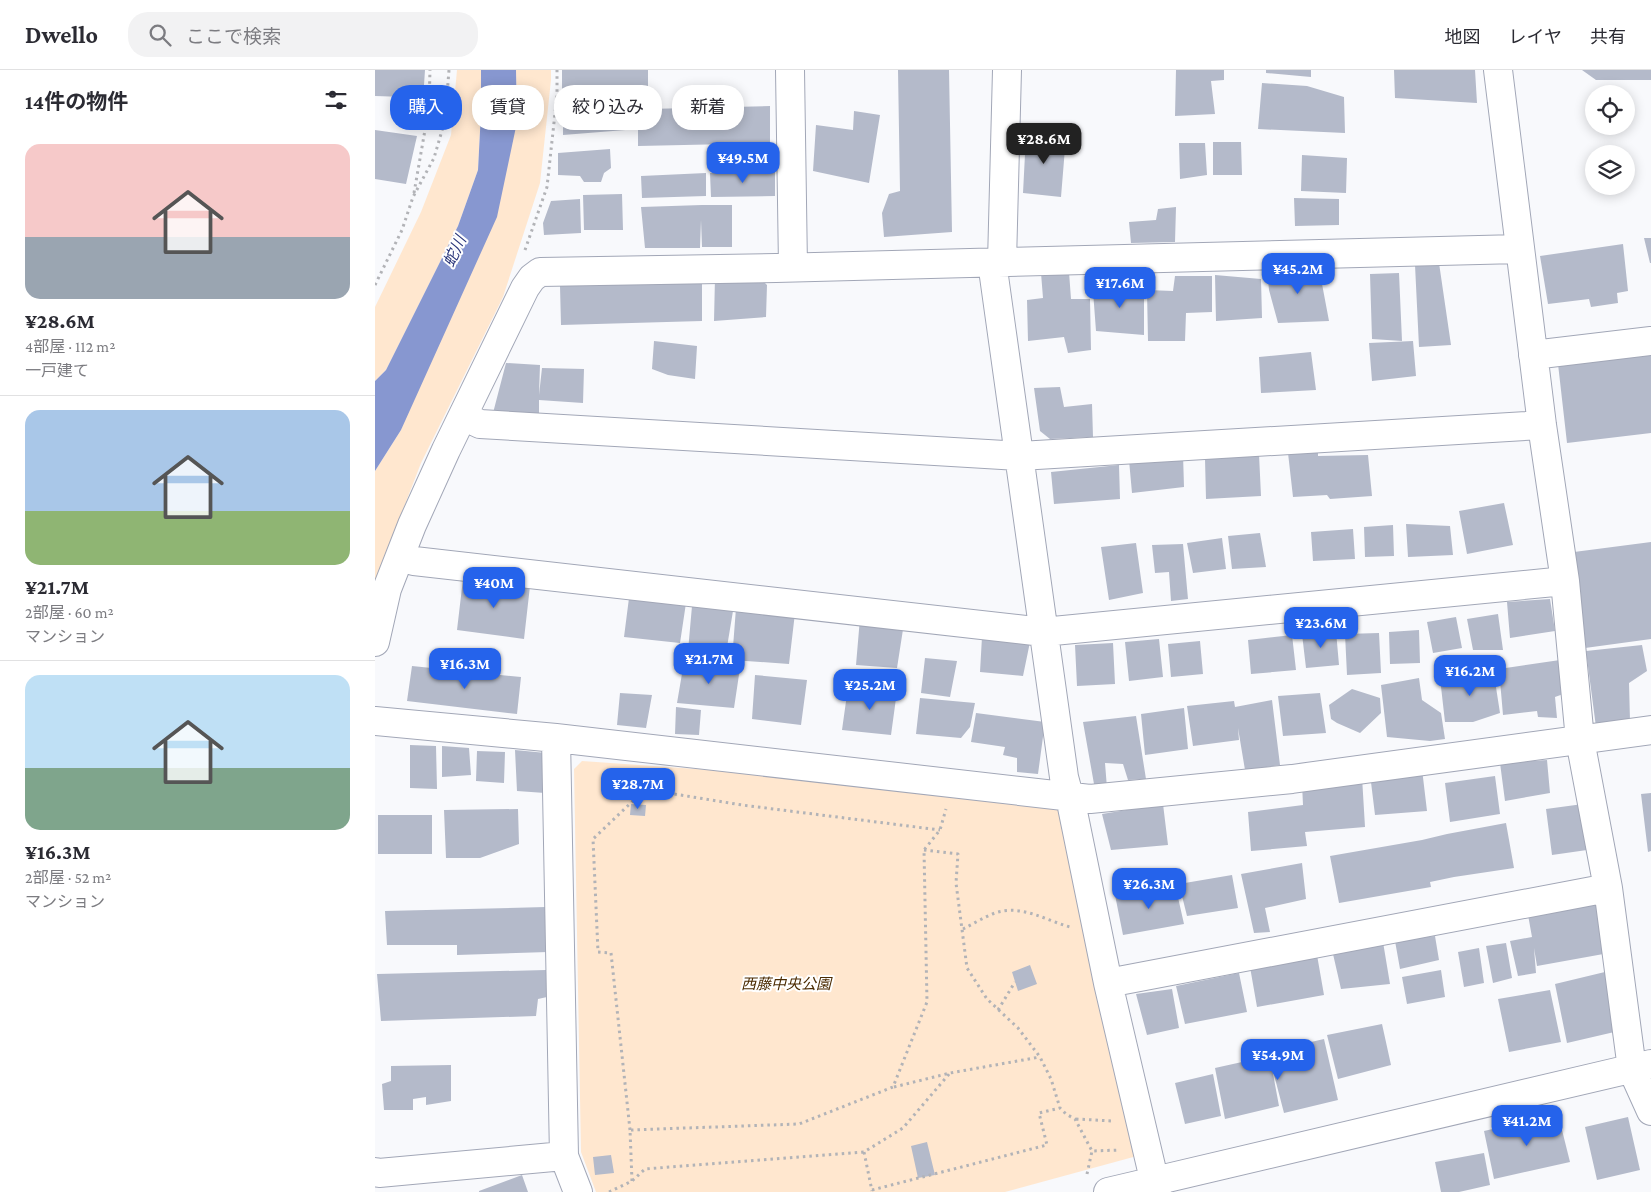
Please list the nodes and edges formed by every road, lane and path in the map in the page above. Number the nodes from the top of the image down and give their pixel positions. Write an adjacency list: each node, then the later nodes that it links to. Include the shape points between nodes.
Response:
1 (430, 70): 6 (path, via 429,107)
2 (449, 70): 6 (path, via 445,120 434,158)
3 (790, 70): 9 (street)
4 (1007, 70): 8 (street)
5 (1497, 70): 7 (street)
6 (413, 197): 10 (path, via 402,230)
7 (1519, 249): 8 (street); 12 (street)
8 (997, 262): 9 (street); 15 (street)
9 (793, 267): 13 (street, via 540,272 525,288)
10 (375, 285)
11 (1651, 341): 12 (street)
12 (1533, 355): 14 (street)
13 (463, 416): 15 (street, via 480,424); 16 (street)
14 (1542, 425): 15 (street); 17 (street)
15 (1020, 456): 18 (street)
16 (400, 557): 18 (street); 19 (street, via 387,589)
17 (1565, 581): 18 (street); 23 (street)
18 (1043, 632): 26 (street, via 1064,777)
19 (375, 642)
20 (375, 722): 22 (street)
21 (1651, 730): 23 (street)
22 (556, 738): 26 (street); 47 (street)
23 (1580, 740): 26 (street, via 1291,779 1090,799); 30 (street)
24 (675, 775): 25 (path)
25 (668, 793): 28 (path); 44 (path, via 635,799 593,839 598,952 611,953)
26 (1070, 797): 34 (street)
27 (948, 801): 28 (path)
28 (940, 830): 29 (path)
29 (924, 850): 32 (path, via 958,854 956,883); 39 (path, via 927,1002)
30 (1608, 888): 34 (street); 37 (street)
31 (1065, 926): 32 (path, via 1024,911 1009,910 995,913)
32 (963, 929): 35 (path, via 967,968)
33 (1015, 982): 35 (path)
34 (1109, 983): 51 (street)
35 (997, 1010): 36 (path, via 1018,1028)
36 (1040, 1057): 38 (path); 40 (path)
37 (1641, 1067): 41 (street); 51 (street)
38 (950, 1073): 39 (path); 46 (path, via 903,1128)
39 (893, 1087): 44 (path, via 799,1124)
40 (1060, 1108): 42 (path); 52 (path, via 1039,1113 1047,1145)
41 (1651, 1110)
42 (1075, 1119): 43 (path, via 1112,1121); 45 (path)
43 (1115, 1128)
44 (630, 1130): 50 (path)
45 (1092, 1151): 49 (path); 51 (path, via 1125,1149 1121,1160 1123,1166)
46 (864, 1152): 50 (path, via 645,1169); 52 (path)
47 (565, 1156): 48 (street); 53 (street)
48 (375, 1172)
49 (1087, 1174)
50 (632, 1181): 54 (path)
51 (1149, 1187): 55 (street)
52 (872, 1191)
53 (578, 1192)
54 (609, 1192)
55 (1109, 1192)

